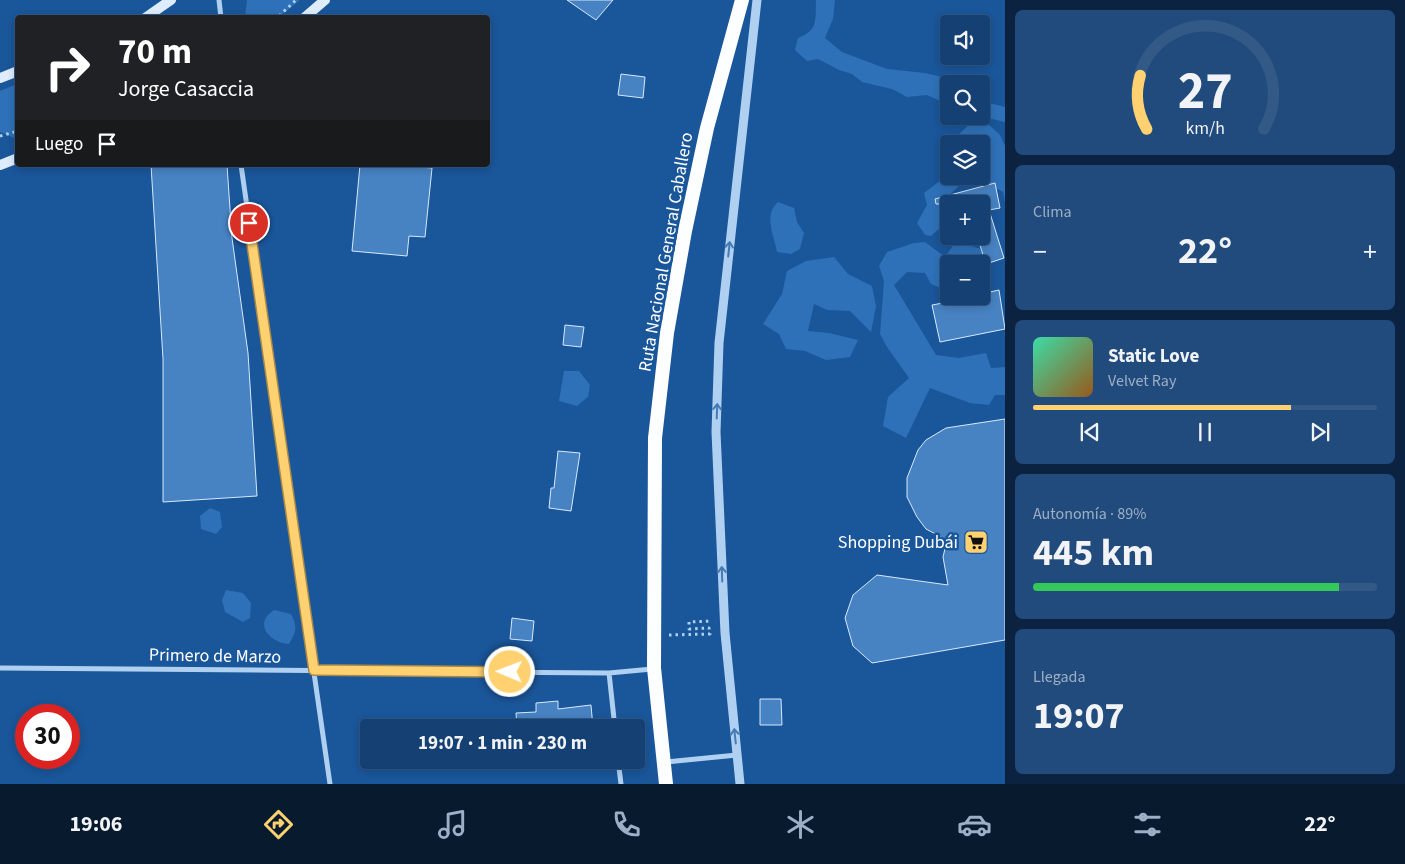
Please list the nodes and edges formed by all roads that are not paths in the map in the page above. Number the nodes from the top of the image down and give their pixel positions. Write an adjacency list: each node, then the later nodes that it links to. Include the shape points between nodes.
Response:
1 (171, 0): 6 (main road)
2 (219, 0): 7 (street)
3 (325, 0): 8 (main road)
4 (742, 0): 15 (highway, Ruta Nacional General Caballero, via 707,128 667,333 656,438)
5 (757, 0): 19 (street, one-way to 5, via 725,633 716,432 719,343)
6 (149, 15)
7 (221, 15)
8 (308, 15)
9 (15, 72): 10 (main road)
10 (0, 78)
11 (15, 159): 12 (main road)
12 (2, 163)
13 (241, 167): 16 (street)
14 (0, 668): 16 (street, Primero de Marzo)
15 (654, 668): 17 (street, Primero de Marzo); 20 (highway, Ruta Nacional General Caballero)
16 (314, 670): 17 (street, Primero de Marzo); 22 (street)
17 (609, 673): 18 (street)
18 (614, 719)
19 (737, 755): 20 (street); 25 (street)
20 (663, 762): 24 (highway, Ruta Nacional General Caballero)
21 (619, 769): 23 (street)
22 (330, 784)
23 (621, 784)
24 (666, 784)
25 (740, 784)

